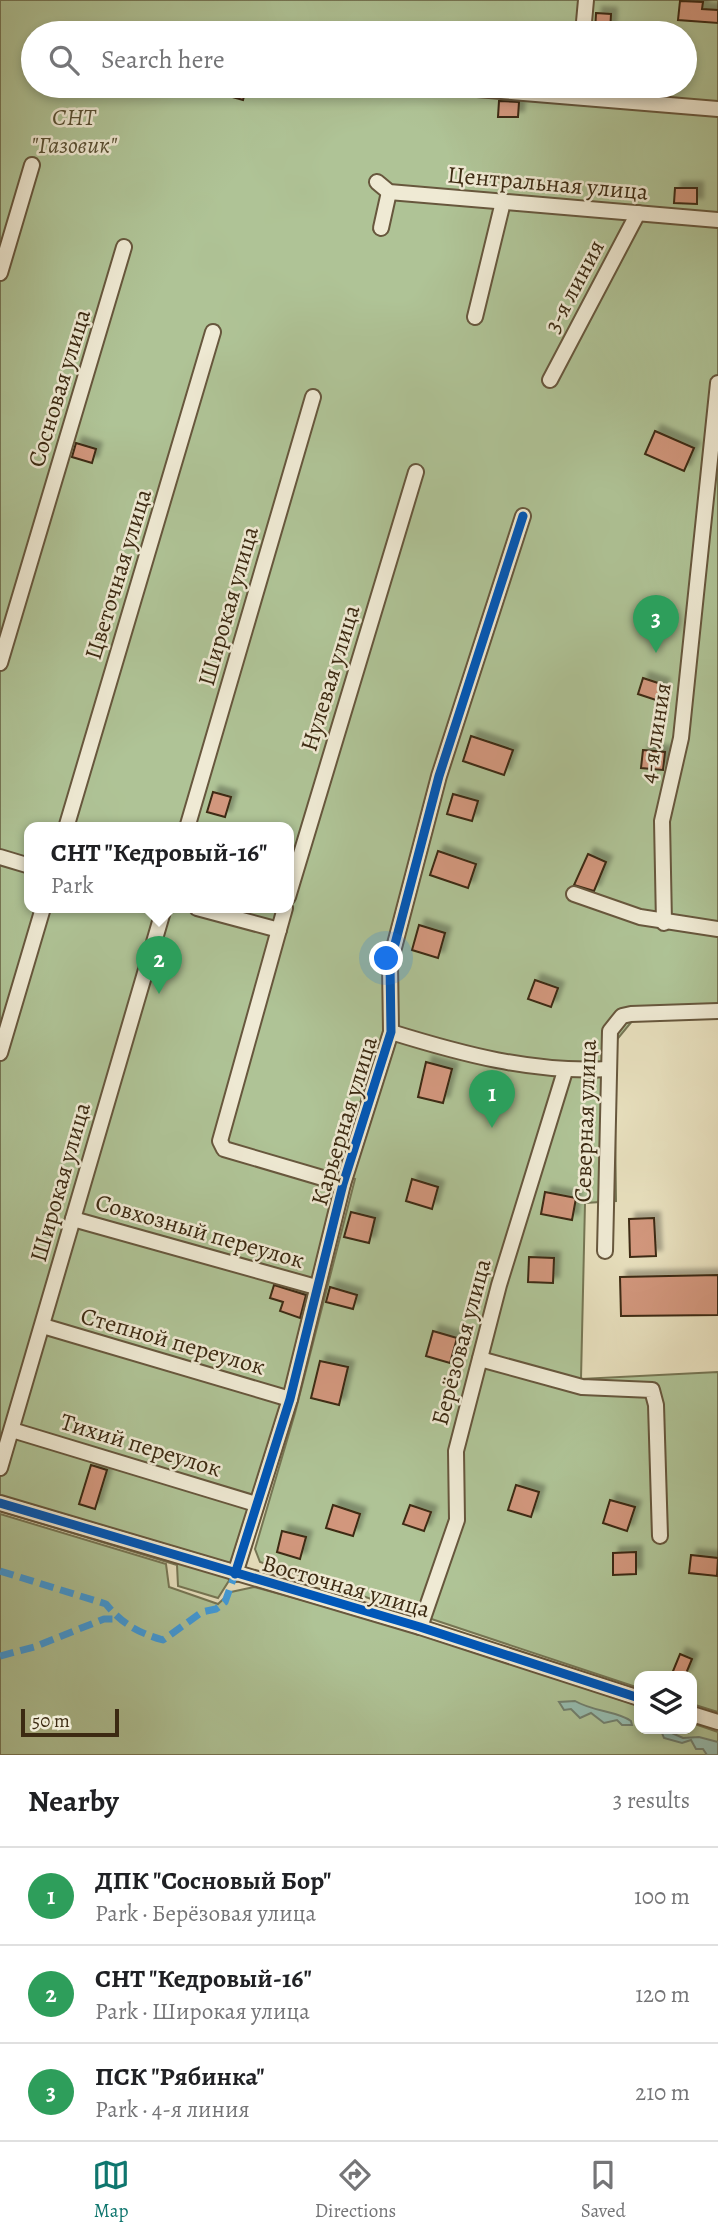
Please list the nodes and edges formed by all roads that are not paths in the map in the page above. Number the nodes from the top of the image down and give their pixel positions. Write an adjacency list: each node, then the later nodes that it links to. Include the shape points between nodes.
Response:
1 (586, 0): 2 (street)
2 (584, 21)
3 (629, 98): 4 (street)
4 (718, 109)
5 (32, 165): 11 (street)
6 (503, 202): 7 (street, Центральная улица); 9 (street, Центральная улица, via 383,187); 12 (street)
7 (638, 213): 8 (street, Центральная улица); 14 (street, 3-я линия)
8 (718, 220)
9 (381, 228)
10 (124, 247): 19 (street, Сосновая улица)
11 (0, 273)
12 (475, 317)
13 (213, 332): 20 (street, Цветочная улица)
14 (550, 380)
15 (718, 383): 30 (street, 4-я линия, via 681,738 660,841)
16 (313, 397): 21 (street, Широкая улица)
17 (416, 472): 24 (street, Нулевая улица)
18 (523, 516): 34 (street, Карьерная улица, via 439,776 394,950 389,978)
19 (0, 663)
20 (68, 822)
21 (189, 822)
22 (0, 857): 23 (street)
23 (24, 864)
24 (294, 880)
25 (574, 894): 30 (street)
26 (42, 913): 35 (street)
27 (163, 913): 39 (street, Широкая улица)
28 (216, 913): 32 (street)
29 (284, 913): 32 (street)
30 (664, 923): 31 (street)
31 (718, 929)
32 (279, 930): 38 (street, via 220,1141 225,1149)
33 (718, 1011): 36 (street, Северная улица, via 622,1016 610,1031)
34 (391, 1032): 37 (street, via 477,1058); 38 (street, Карьерная улица)
35 (0, 1053)
36 (607, 1069): 37 (street); 40 (street, Северная улица)
37 (565, 1071): 43 (street, Берёзовая улица)
38 (343, 1184): 41 (street, Карьерная улица)
39 (73, 1219): 41 (street, Совхозный переулок); 42 (street, Широкая улица)
40 (605, 1251)
41 (316, 1287): 44 (street, Карьерная улица)
42 (43, 1326): 44 (street, Степной переулок); 45 (street, Широкая улица)
43 (480, 1359): 49 (street, via 582,1387 652,1390); 51 (street, Берёзовая улица, via 456,1451 457,1520)
44 (290, 1399): 48 (street, Карьерная улица)
45 (12, 1430): 46 (street, Широкая улица); 48 (street, Тихий переулок)
46 (0, 1468)
47 (0, 1503): 50 (street, Восточная улица)
48 (256, 1504): 50 (street, Карьерная улица)
49 (660, 1536)
50 (235, 1574): 51 (street, Восточная улица)
51 (420, 1626): 52 (street, Восточная улица)
52 (634, 1696)
53 (697, 1716): 54 (street)
54 (718, 1722)

